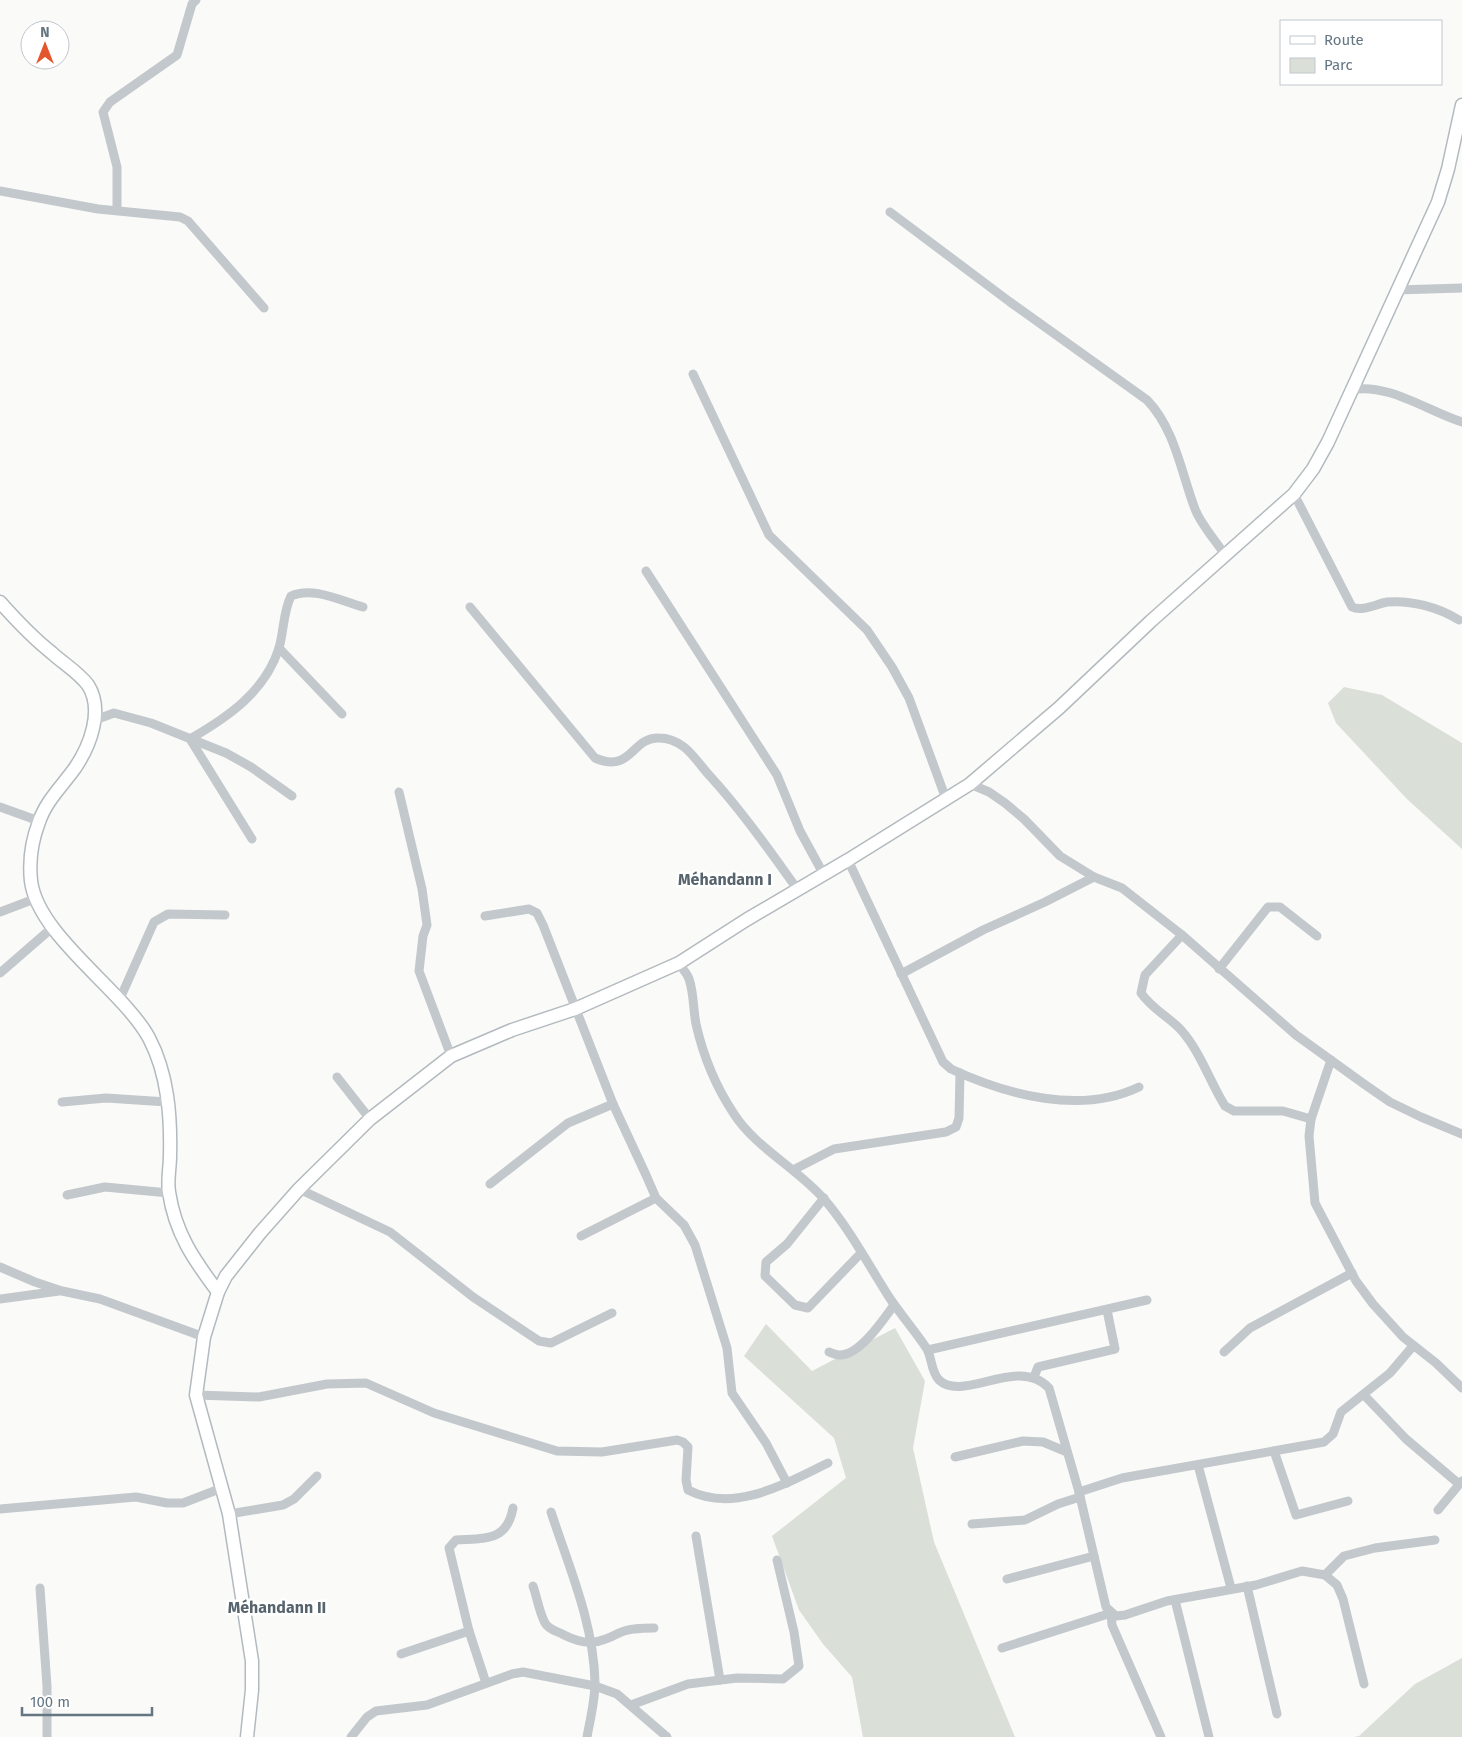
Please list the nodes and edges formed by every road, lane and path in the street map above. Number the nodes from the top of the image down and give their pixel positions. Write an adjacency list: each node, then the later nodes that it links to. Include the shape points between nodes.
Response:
1 (196, 0): 4 (street, via 192,4 177,56 110,102 103,112 117,167)
2 (1462, 105): 7 (street, via 1438,202)
3 (0, 191): 4 (street)
4 (117, 210): 8 (street, via 166,214 188,221)
5 (890, 212): 13 (street, via 1152,406 1166,426 1196,512)
6 (1462, 288): 7 (street)
7 (1398, 290): 10 (street)
8 (264, 308)
9 (693, 374): 26 (street, via 769,535 867,630 892,667 909,698)
10 (1350, 390): 11 (street, via 1359,388 1402,398); 12 (street, via 1328,442)
11 (1462, 422)
12 (1294, 494): 13 (street); 18 (street, via 1352,607 1409,603 1430,607)
13 (1225, 555): 23 (street, via 1059,708)
14 (646, 571): 31 (street, via 776,775 800,831)
15 (0, 602): 21 (street, via 19,624 77,672 89,687 95,705)
16 (362, 607): 19 (street, via 312,592 299,592 291,596 287,604)
17 (470, 607): 33 (street, via 596,758 608,764 619,762 644,742 655,738 669,738 683,746 742,811)
18 (1459, 620)
19 (279, 648): 20 (street); 22 (street, via 267,675 245,701 221,722)
20 (342, 714)
21 (95, 720): 22 (street, via 114,714 125,716); 28 (street, via 76,767 48,802)
22 (190, 739): 25 (street, via 243,762); 29 (street)
23 (970, 784): 26 (street); 32 (street, via 1005,803 1060,856)
24 (399, 792): 47 (street, via 422,889 427,925 419,971)
25 (292, 796)
26 (946, 799): 30 (street)
27 (0, 807): 28 (street)
28 (39, 821): 34 (street, via 31,860 31,883)
29 (252, 839)
30 (848, 860): 31 (street); 44 (street)
31 (824, 875): 33 (street)
32 (1094, 876): 39 (street, via 1122,888); 44 (street)
33 (798, 890): 41 (street)
34 (37, 898): 35 (street); 38 (street)
35 (0, 912)
36 (225, 915): 45 (street, via 168,914 154,922)
37 (485, 916): 46 (street, via 520,909 537,913)
38 (52, 926): 43 (street); 45 (street)
39 (1182, 935): 42 (street); 56 (street, via 1145,975 1141,993 1181,1030 1224,1106 1234,1112 1283,1111)
40 (1317, 936): 42 (street, via 1280,907 1268,907)
41 (679, 963): 46 (street); 58 (street, via 690,979 704,1055 734,1115)
42 (1219, 969): 48 (street)
43 (0, 973)
44 (901, 974): 49 (street, via 943,1062)
45 (119, 1001): 53 (street, via 148,1036 158,1058)
46 (575, 1009): 47 (street, via 512,1030); 54 (street)
47 (451, 1056): 55 (street)
48 (1331, 1060): 56 (street); 57 (street, via 1390,1102)
49 (960, 1073): 51 (street, via 1040,1098 1069,1101 1120,1096); 58 (street, via 958,1118 956,1126 946,1132 834,1149)
50 (337, 1077): 55 (street)
51 (1139, 1087)
52 (62, 1102): 53 (street, via 106,1098)
53 (167, 1102): 61 (street)
54 (612, 1104): 59 (street, via 568,1123); 63 (street)
55 (370, 1119): 60 (street)
56 (1311, 1119): 68 (street, via 1314,1203)
57 (1462, 1134)
58 (793, 1170): 64 (street)
59 (490, 1184)
60 (299, 1189): 70 (street, via 226,1276); 75 (street, via 409,1244 474,1297 539,1341 552,1343)
61 (169, 1193): 62 (street, via 105,1187); 70 (street, via 190,1254)
62 (66, 1195)
63 (656, 1198): 65 (street); 92 (street, via 684,1225 695,1245 727,1348 732,1393 766,1443)
64 (824, 1198): 66 (street); 66 (street, via 787,1244 766,1262 765,1276 795,1305 808,1308)
65 (581, 1236)
66 (861, 1253): 73 (street)
67 (0, 1267): 69 (street)
68 (1352, 1274): 77 (street, via 1373,1304); 80 (street, via 1250,1328)
69 (62, 1291): 71 (street); 76 (street, via 100,1299)
70 (218, 1292): 76 (street)
71 (0, 1299)
72 (1147, 1300): 74 (street)
73 (894, 1305): 78 (street); 79 (street, via 861,1346 840,1355)
74 (1107, 1310): 78 (street); 81 (street, via 1115,1349 1038,1367)
75 (612, 1313)
76 (204, 1337): 83 (street)
77 (1413, 1346): 82 (street); 84 (street)
78 (928, 1350): 81 (street, via 939,1381 950,1386 1022,1375)
79 (829, 1352)
80 (1224, 1352)
81 (1034, 1377): 86 (street, via 1049,1388)
82 (1462, 1388)
83 (196, 1395): 92 (street, via 259,1397 327,1384 366,1383 434,1413 557,1451 602,1452 664,1441 684,1442 688,1448 688,1490 697,1495 754,1496); 93 (street)
84 (1364, 1395): 85 (street, via 1341,1412 1333,1434 1324,1442); 91 (street, via 1406,1439)
85 (1274, 1451): 89 (street); 95 (street, via 1296,1515)
86 (1067, 1452): 87 (street, via 1043,1442 1023,1441); 94 (street)
87 (955, 1457)
88 (828, 1463): 92 (street)
89 (1198, 1465): 94 (street, via 1122,1478); 111 (street)
90 (316, 1476): 100 (street, via 294,1499 283,1505)
91 (1460, 1482): 98 (street)
92 (787, 1483)
93 (222, 1488): 97 (street, via 183,1503 136,1497); 100 (street)
94 (1080, 1494): 101 (street, via 1025,1520); 104 (street)
95 (1348, 1501)
96 (513, 1508): 115 (street, via 510,1522 501,1533 488,1538 456,1540 449,1548)
97 (0, 1509)
98 (1438, 1510)
99 (551, 1512): 116 (street)
100 (229, 1514): 126 (street, via 252,1661)
101 (972, 1524)
102 (696, 1536): 119 (street)
103 (1435, 1540): 106 (street, via 1375,1548 1344,1556)
104 (1094, 1556): 107 (street); 113 (street, via 1106,1608)
105 (777, 1560): 119 (street, via 799,1666 783,1679)
106 (1326, 1575): 109 (street, via 1302,1571); 121 (street, via 1337,1585 1343,1599)
107 (1008, 1579)
108 (533, 1586): 116 (street, via 545,1623 551,1630 572,1640)
109 (1247, 1586): 111 (street); 124 (street)
110 (40, 1588): 125 (street)
111 (1231, 1588): 112 (street)
112 (1175, 1600): 113 (street, via 1125,1615); 131 (street)
113 (1111, 1613): 117 (street); 130 (street, via 1112,1625)
114 (654, 1628): 116 (street, via 619,1633 611,1639)
115 (468, 1631): 118 (street); 120 (street)
116 (591, 1643): 122 (street)
117 (1002, 1648)
118 (401, 1654)
119 (720, 1680): 123 (street, via 688,1684)
120 (486, 1683): 122 (street, via 523,1672); 127 (street, via 427,1705 376,1710)
121 (1364, 1684)
122 (595, 1686): 123 (street, via 617,1694); 128 (street)
123 (631, 1705): 129 (street)
124 (1278, 1714)
125 (47, 1737)
126 (247, 1737)
127 (351, 1737)
128 (587, 1737)
129 (667, 1737)
130 (1162, 1737)
131 (1209, 1737)

